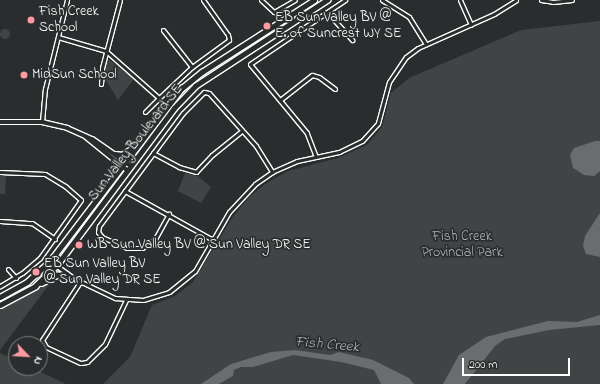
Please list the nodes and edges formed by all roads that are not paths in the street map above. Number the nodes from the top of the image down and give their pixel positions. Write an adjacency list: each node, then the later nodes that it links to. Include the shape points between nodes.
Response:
1 (67, 0): 17 (street)
2 (120, 0): 20 (street)
3 (203, 0): 21 (street, via 229,39)
4 (261, 0): 5 (street, via 274,12)
5 (295, 0)
6 (314, 0): 31 (main road, Sun Valley Boulevard SE, via 188,83 170,101)
7 (327, 0): 37 (main road, Sun Valley Boulevard SE, via 195,86 174,108)
8 (345, 0): 14 (street)
9 (382, 0): 19 (street, via 408,17)
10 (460, 0): 15 (street)
11 (516, 0): 15 (street)
12 (541, 0): 13 (street)
13 (572, 0)
14 (327, 12): 18 (street); 25 (street, via 250,62 251,68)
15 (471, 25): 19 (street)
16 (162, 30): 21 (street)
17 (58, 37): 20 (street); 28 (street, via 45,89)
18 (352, 40)
19 (426, 44): 34 (street, via 406,57 394,72 380,118 369,135 346,149)
20 (106, 51): 22 (street); 24 (street)
21 (192, 67): 24 (street)
22 (101, 84)
23 (335, 89): 25 (street, via 312,75)
24 (159, 98): 26 (street)
25 (280, 100): 34 (street, via 307,133)
26 (145, 112)
27 (0, 122): 28 (street)
28 (42, 122): 30 (street, via 67,128)
29 (242, 131): 32 (street, via 212,155 196,172 179,167); 32 (street, via 210,94 204,92 183,113); 40 (street, via 256,146)
30 (86, 137): 33 (street); 36 (street)
31 (137, 145): 33 (main road, via 122,155); 35 (main road, Sun Valley Boulevard SE)
32 (153, 153): 41 (street)
33 (115, 154): 35 (street)
34 (316, 157): 40 (street)
35 (125, 162): 36 (main road, Sun Valley Boulevard SE); 37 (street)
36 (122, 166): 38 (street); 46 (main road, Sun Valley Boulevard SE)
37 (131, 166): 38 (main road, Sun Valley Boulevard SE)
38 (128, 171): 47 (main road, Sun Valley Boulevard SE)
39 (0, 172): 44 (street, via 45,174 79,197 80,204)
40 (272, 172): 45 (street, via 239,200)
41 (125, 191): 42 (street); 42 (street, via 99,226 98,232 102,237 127,248 142,248 154,239)
42 (169, 214): 45 (street)
43 (0, 221): 44 (street, via 32,223)
44 (55, 239): 50 (street, via 34,263)
45 (213, 240): 55 (street, via 194,271 179,286 154,298)
46 (50, 262): 47 (street); 54 (main road, Sun Valley Boulevard SE, via 27,282)
47 (56, 266): 49 (street); 53 (main road, Sun Valley Boulevard SE)
48 (8, 269): 50 (street)
49 (66, 274): 51 (street); 53 (main road, via 57,275)
50 (16, 278): 52 (street)
51 (80, 282): 55 (street, via 107,295); 55 (street, via 42,340 46,347 81,363 87,362 105,344)
52 (0, 286)
53 (36, 286): 56 (main road, Sun Valley Boulevard SE)
54 (0, 297)
55 (126, 300)
56 (0, 305)

